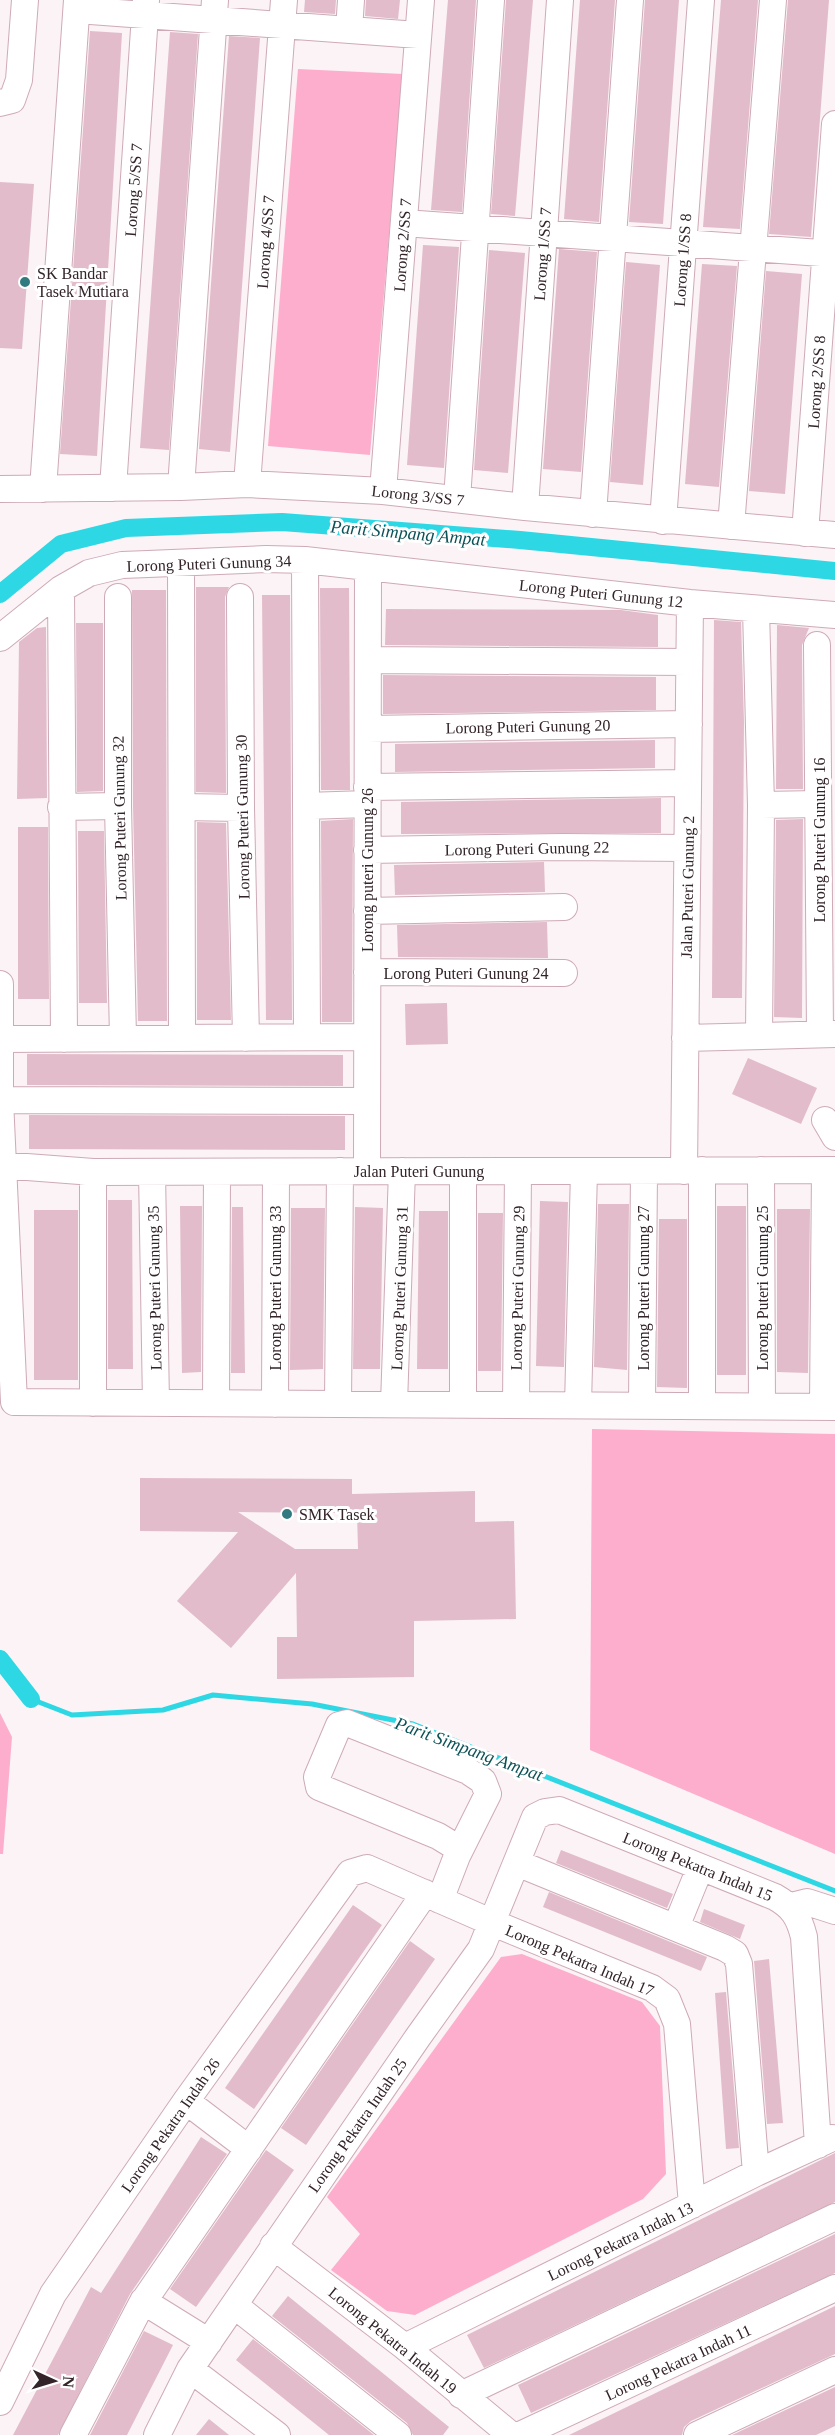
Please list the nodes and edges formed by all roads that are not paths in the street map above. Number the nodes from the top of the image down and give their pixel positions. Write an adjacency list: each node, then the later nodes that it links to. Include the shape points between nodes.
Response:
1 (25, 0): 16 (street, via 18,80 12,100)
2 (284, 0): 13 (street, Lorong 4/SS 7)
3 (351, 0): 14 (street)
4 (421, 0): 15 (street, Lorong 2/SS 7)
5 (491, 0): 19 (street)
6 (560, 0): 20 (street, Lorong 1/SS 7)
7 (630, 0): 21 (street)
8 (701, 0): 22 (street, Lorong 1/SS 8)
9 (773, 0): 23 (street)
10 (77, 5): 11 (street); 29 (street)
11 (146, 8): 12 (street); 27 (street, Lorong 5/SS 7)
12 (214, 10): 13 (street); 26 (street)
13 (282, 26): 14 (street); 25 (street, Lorong 4/SS 7)
14 (349, 30): 15 (street)
15 (418, 35): 18 (street, Lorong 2/SS 7)
16 (0, 103)
17 (835, 123): 24 (street, Lorong 2/SS 8)
18 (404, 223): 19 (street); 30 (street, Lorong 2/SS 7)
19 (475, 227): 20 (street); 31 (street)
20 (544, 232): 21 (street); 32 (street, Lorong 1/SS 7)
21 (612, 237): 22 (street); 33 (street)
22 (683, 243): 23 (street); 34 (street, Lorong 1/SS 8)
23 (753, 248): 24 (street); 35 (street)
24 (830, 254): 36 (street, Lorong 2/SS 8)
25 (247, 484): 26 (street, Lorong 3/SS 7); 30 (street, Lorong 3/SS 7)
26 (181, 487): 27 (street, Lorong 3/SS 7)
27 (112, 488): 29 (street, Lorong 3/SS 7)
28 (0, 489): 29 (street, Lorong 3/SS 7)
29 (43, 489)
30 (383, 491): 31 (street, Lorong 3/SS 7)
31 (457, 500): 32 (street, Lorong 3/SS 7)
32 (525, 507): 33 (street, Lorong 3/SS 7)
33 (593, 514): 34 (street, Lorong 3/SS 7)
34 (663, 521): 35 (street, Lorong 3/SS 7)
35 (732, 526): 36 (street, Lorong 3/SS 7)
36 (805, 533): 37 (street, Lorong 3/SS 7)
37 (835, 535)
38 (305, 560): 39 (street, Lorong Puteri Gunung 34); 40 (street, Lorong Puteri Gunung 34); 58 (street)
39 (181, 563): 41 (street, Lorong Puteri Gunung 34, via 122,565 89,573); 60 (street)
40 (368, 568): 44 (street, Lorong Puteri Gunung 12); 49 (street, Lorong puteri Gunung 26)
41 (61, 589): 47 (street, Lorong Puteri Gunung 34); 59 (street)
42 (118, 597): 57 (street, Lorong Puteri Gunung 32)
43 (240, 597): 61 (street, Lorong Puteri Gunung 30)
44 (690, 603): 45 (street, Lorong Puteri Gunung 12); 50 (street, Jalan Puteri Gunung 2)
45 (756, 609): 46 (street, Lorong Puteri Gunung 12); 56 (street)
46 (835, 615)
47 (0, 638)
48 (817, 645): 55 (street, Lorong Puteri Gunung 16)
49 (368, 660): 50 (street); 52 (street, Lorong puteri Gunung 26)
50 (689, 662): 51 (street, Jalan Puteri Gunung 2)
51 (689, 724): 52 (street, Lorong Puteri Gunung 20); 53 (street, Jalan Puteri Gunung 2)
52 (368, 729): 54 (street, Lorong puteri Gunung 26)
53 (688, 783): 54 (street); 62 (street, Jalan Puteri Gunung 2)
54 (367, 796): 58 (street); 63 (street, Lorong puteri Gunung 26)
55 (818, 804): 56 (street); 66 (street, Lorong Puteri Gunung 16)
56 (761, 805): 72 (street)
57 (118, 806): 59 (street); 76 (street, Lorong Puteri Gunung 32)
58 (306, 806): 73 (street)
59 (61, 807): 80 (street)
60 (183, 807): 61 (street); 77 (street)
61 (241, 808): 78 (street, Lorong Puteri Gunung 30)
62 (687, 848): 63 (street, Lorong Puteri Gunung 22); 79 (street, Jalan Puteri Gunung 2)
63 (368, 850): 65 (street, Lorong puteri Gunung 26)
64 (564, 907): 65 (street)
65 (367, 911): 67 (street, Lorong puteri Gunung 26)
66 (827, 911): 69 (street, Lorong Puteri Gunung 16)
67 (368, 972): 68 (street, Lorong Puteri Gunung 24); 74 (street, Lorong puteri Gunung 26)
68 (564, 973)
69 (827, 974): 71 (street, Lorong Puteri Gunung 16)
70 (0, 984): 75 (street)
71 (827, 1034): 72 (street)
72 (759, 1036): 79 (street)
73 (307, 1037): 74 (street); 78 (street)
74 (367, 1037): 82 (street, Lorong puteri Gunung 26)
75 (1, 1038): 80 (street); 81 (street)
76 (123, 1038): 77 (street); 80 (street)
77 (182, 1038): 78 (street)
78 (246, 1038)
79 (685, 1038): 92 (street, Jalan Puteri Gunung 2)
80 (64, 1039)
81 (0, 1100): 82 (street); 83 (street)
82 (367, 1101): 86 (street, Lorong puteri Gunung 26)
83 (1, 1165): 93 (street, Jalan Puteri Gunung); 98 (street, via 14,1402)
84 (761, 1170): 85 (street, Jalan Puteri Gunung); 92 (street, Jalan Puteri Gunung); 109 (street, Lorong Puteri Gunung 25)
85 (830, 1170): 110 (street)
86 (367, 1171): 87 (street, Jalan Puteri Gunung); 97 (street, Jalan Puteri Gunung)
87 (402, 1171): 88 (street, Jalan Puteri Gunung); 103 (street, Lorong Puteri Gunung 31)
88 (463, 1171): 89 (street, Jalan Puteri Gunung); 104 (street)
89 (518, 1171): 90 (street, Jalan Puteri Gunung); 105 (street, Lorong Puteri Gunung 29)
90 (584, 1171): 91 (street, Jalan Puteri Gunung); 106 (street)
91 (644, 1171): 92 (street, Jalan Puteri Gunung); 107 (street, Lorong Puteri Gunung 27)
92 (693, 1171): 108 (street, Jalan Puteri Gunung 2)
93 (93, 1172): 94 (street, Jalan Puteri Gunung); 98 (street)
94 (152, 1172): 95 (street, Jalan Puteri Gunung); 99 (street, Lorong Puteri Gunung 35)
95 (217, 1172): 96 (street, Jalan Puteri Gunung); 100 (street)
96 (276, 1172): 97 (street, Jalan Puteri Gunung); 101 (street, Lorong Puteri Gunung 33)
97 (340, 1172): 102 (street)
98 (93, 1402): 99 (street)
99 (156, 1403): 100 (street)
100 (216, 1403): 101 (street)
101 (275, 1404): 102 (street)
102 (338, 1404): 103 (street)
103 (394, 1404): 104 (street)
104 (463, 1404): 105 (street)
105 (516, 1405): 106 (street)
106 (578, 1405): 107 (street)
107 (642, 1406): 108 (street)
108 (702, 1406): 109 (street)
109 (762, 1406): 110 (street)
110 (829, 1407)
111 (545, 1812): 113 (street, Lorong Pekatra Indah 25, via 536,1817); 115 (street, Lorong Pekatra Indah 15, via 559,1810)
112 (458, 1856): 112 (street, via 456,1847 438,1836 319,1787 317,1777 339,1725 359,1726 483,1781 488,1794); 116 (street)
113 (517, 1863): 119 (street, Lorong Pekatra Indah 25); 120 (street)
114 (367, 1868): 116 (street, Lorong Pekatra Indah 17); 121 (street, Lorong Pekatra Indah 26, via 350,1873)
115 (700, 1868): 117 (street, Lorong Pekatra Indah 15); 120 (street)
116 (432, 1897): 119 (street, Lorong Pekatra Indah 17); 123 (street)
117 (791, 1906): 118 (street, via 807,1902); 122 (street, Lorong Pekatra Indah 15, via 804,1937)
118 (835, 1911)
119 (493, 1923): 125 (street, Lorong Pekatra Indah 17, via 652,1988 667,1999 677,2024); 127 (street, Lorong Pekatra Indah 25, via 481,1949)
120 (676, 1927): 124 (street, via 725,1948 735,1954 739,1964)
121 (186, 2101): 123 (street); 136 (street, Lorong Pekatra Indah 26, via 53,2294)
122 (827, 2141): 124 (street, Lorong Pekatra Indah 13)
123 (249, 2149): 129 (street)
124 (756, 2173): 125 (street, Lorong Pekatra Indah 13)
125 (692, 2205): 132 (street, Lorong Pekatra Indah 13)
126 (835, 2217): 135 (street)
127 (273, 2246): 130 (street, Lorong Pekatra Indah 25); 132 (street, Lorong Pekatra Indah 19)
128 (835, 2288): 142 (street, Lorong Pekatra Indah 11)
129 (144, 2301): 131 (street); 138 (street)
130 (234, 2305): 131 (street, Lorong Pekatra Indah 25); 140 (street)
131 (208, 2342): 133 (street, Lorong Pekatra Indah 25)
132 (405, 2347): 135 (street, Lorong Pekatra Indah 19)
133 (190, 2369): 137 (street, Lorong Pekatra Indah 25); 139 (street)
134 (835, 2370): 143 (street)
135 (461, 2395): 141 (street, Lorong Pekatra Indah 19)
136 (0, 2402)
137 (159, 2434)
138 (73, 2435)
139 (277, 2435)
140 (398, 2435)
141 (511, 2435)
142 (520, 2435)
143 (697, 2435)

